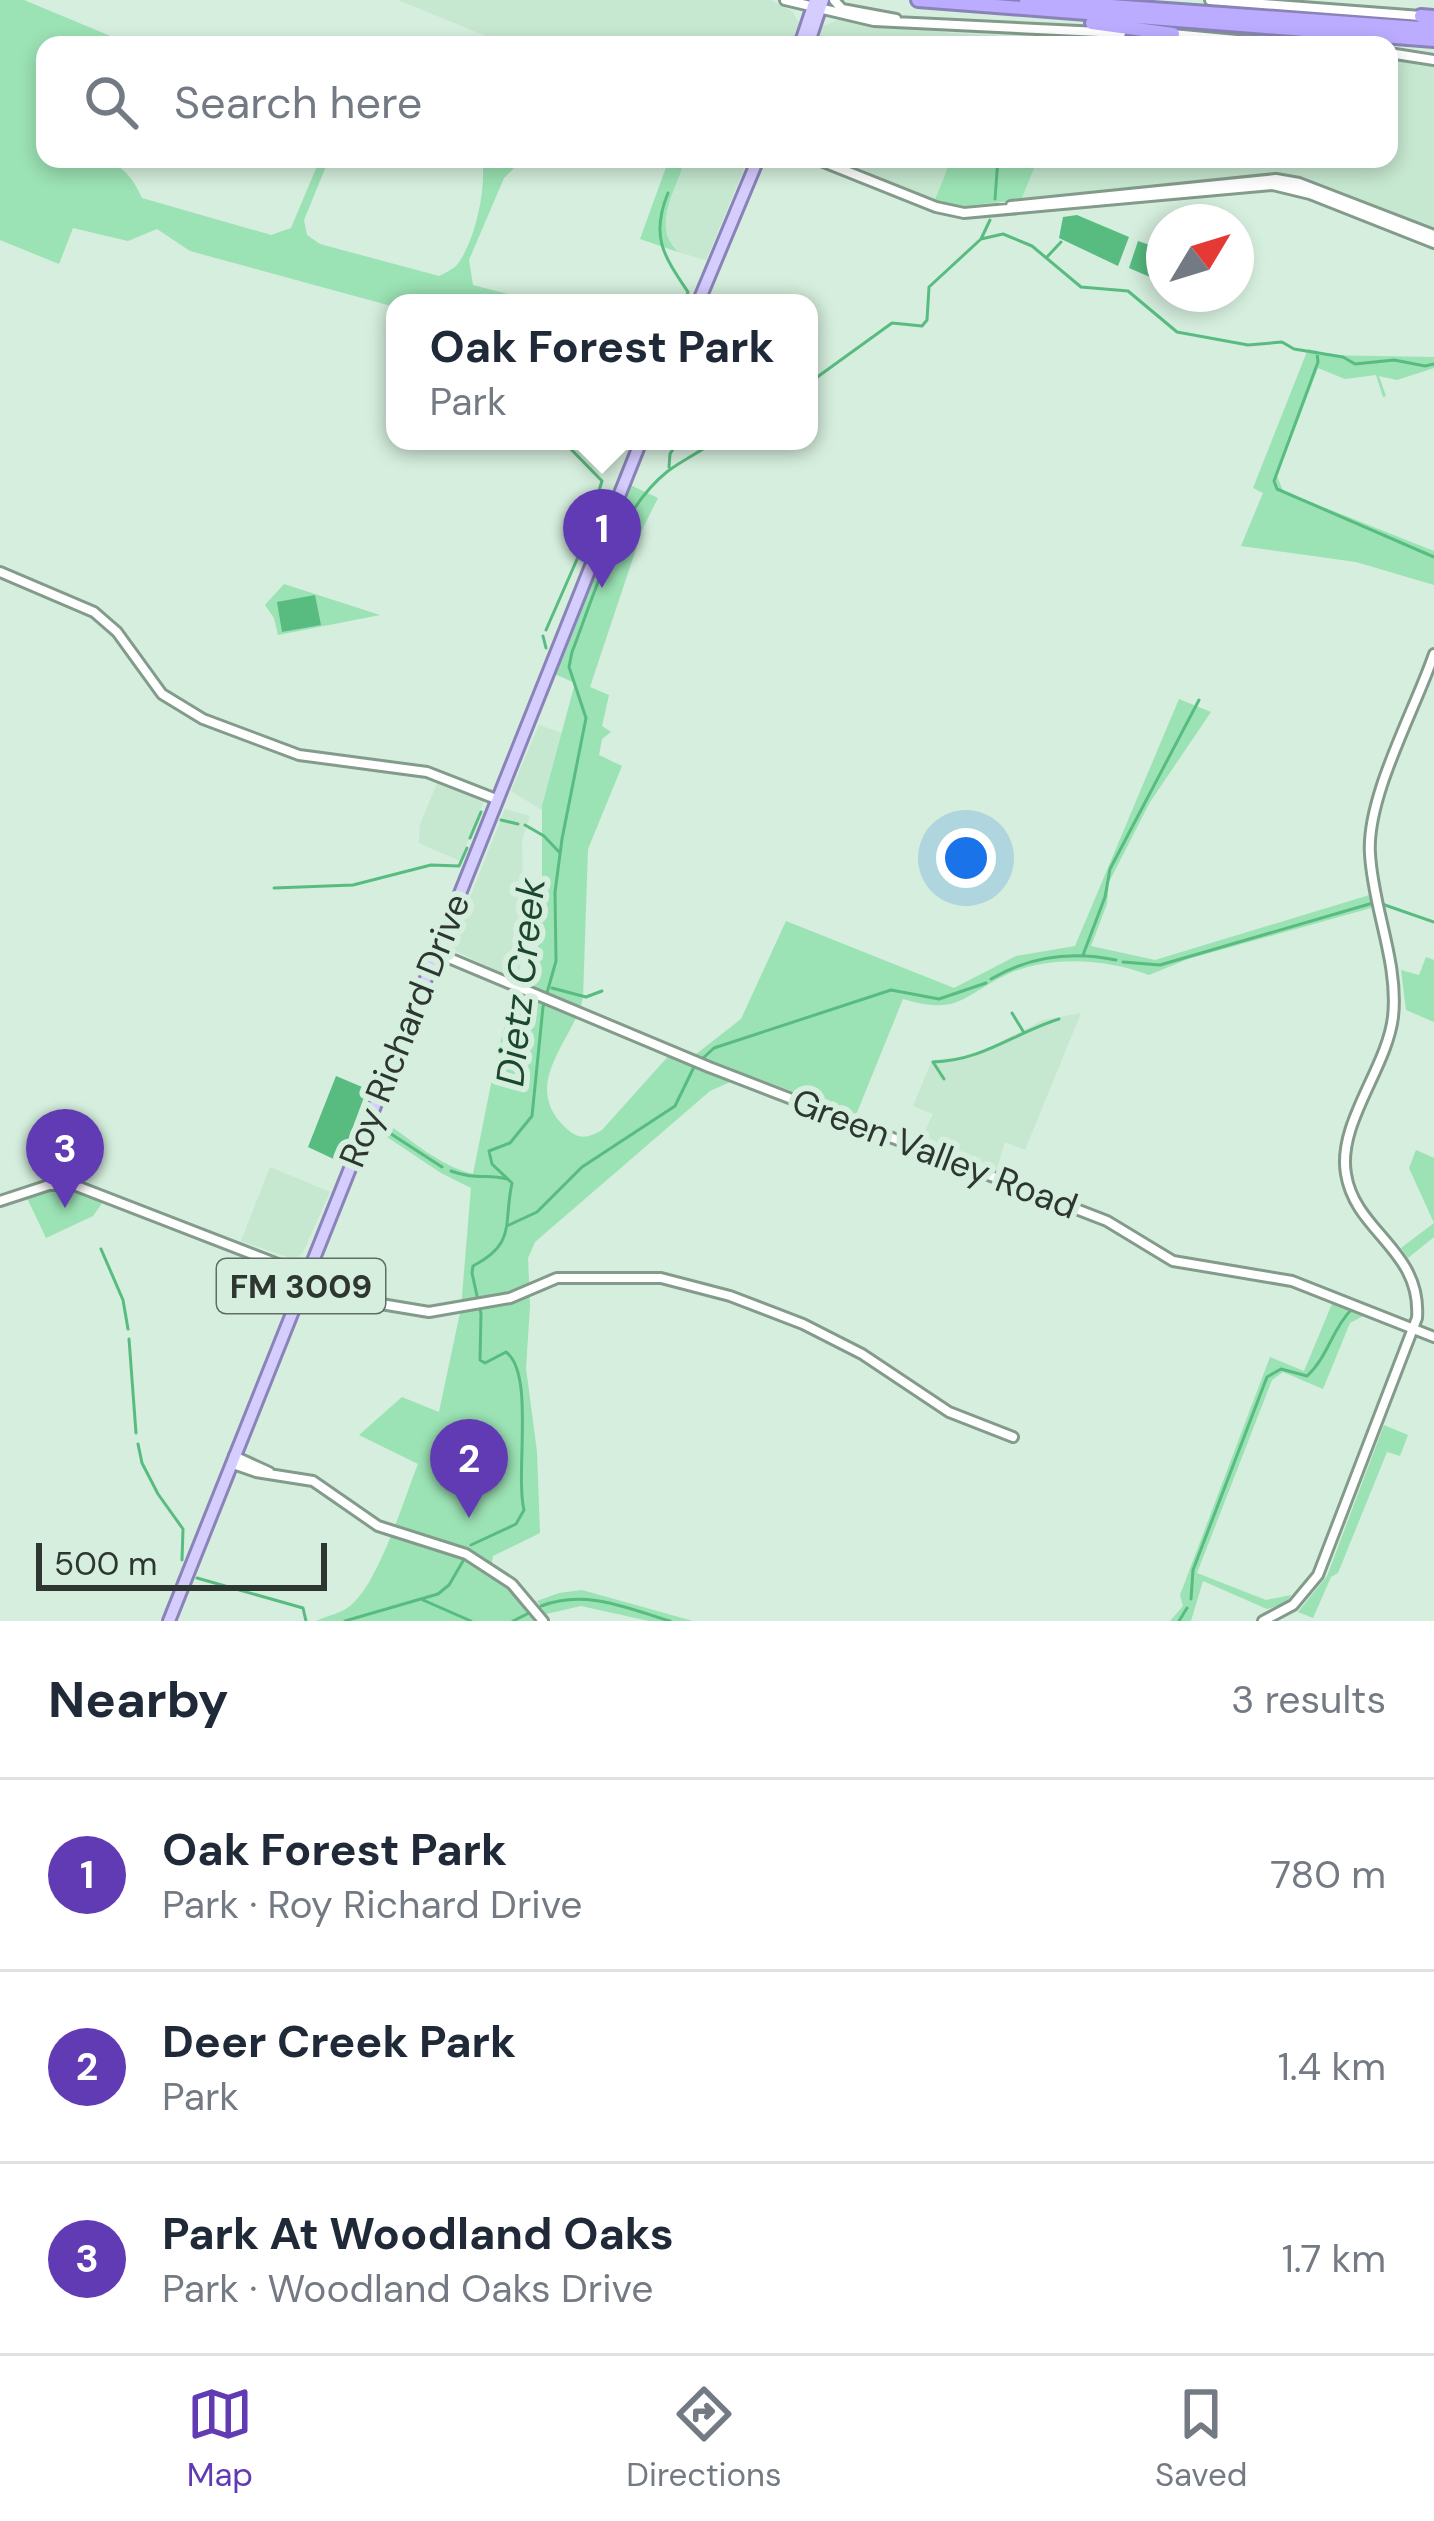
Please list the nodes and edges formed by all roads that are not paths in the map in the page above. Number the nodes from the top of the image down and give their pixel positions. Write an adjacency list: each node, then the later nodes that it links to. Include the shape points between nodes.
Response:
1 (784, 0): 5 (street); 12 (street, via 802,16)
2 (918, 0): 6 (highway)
3 (1026, 0): 10 (highway)
4 (1210, 0): 8 (street)
5 (824, 3): 7 (street); 9 (street); 13 (main road)
6 (1014, 10): 11 (highway); 16 (highway)
7 (844, 15): 9 (street); 14 (street)
8 (1430, 17)
9 (909, 23): 11 (street)
10 (1434, 29)
11 (1173, 34): 15 (street)
12 (806, 36)
13 (808, 36)
14 (810, 36)
15 (1193, 36)
16 (1345, 36)
17 (1398, 40): 18 (highway)
18 (1434, 43): 19 (highway)
19 (1398, 50)
20 (1398, 52): 21 (street)
21 (1434, 60)
22 (754, 168): 25 (main road)
23 (839, 168): 24 (street, via 944,210 1274,185)
24 (1434, 239)
25 (702, 294)
26 (637, 450): 29 (main road, Roy Richard Drive / FM 3009)
27 (0, 572): 29 (street, via 94,612 162,694 203,719 299,755 427,772)
28 (1434, 654): 33 (street, via 1370,830 1394,1007 1345,1151 1353,1197 1413,1278)
29 (496, 799): 30 (main road, Roy Richard Drive / FM 3009)
30 (437, 953): 32 (main road, Roy Richard Drive / FM 3009); 33 (street, Green Valley Road, via 1107,1221 1173,1261 1292,1281)
31 (0, 1201): 32 (street, via 74,1185)
32 (306, 1273): 35 (street, via 400,1310 429,1312 493,1302 557,1278 661,1278 822,1332 949,1412); 36 (main road, Roy Richard Drive / FM 3009)
33 (1414, 1330): 34 (street, Green Valley Road); 39 (street, via 1318,1575 1293,1605)
34 (1434, 1337)
35 (1013, 1437)
36 (232, 1460): 37 (main road, Roy Richard Drive / FM 3009); 38 (street, via 313,1480 378,1526 466,1554 512,1583)
37 (169, 1621)
38 (543, 1621)
39 (1263, 1621)

